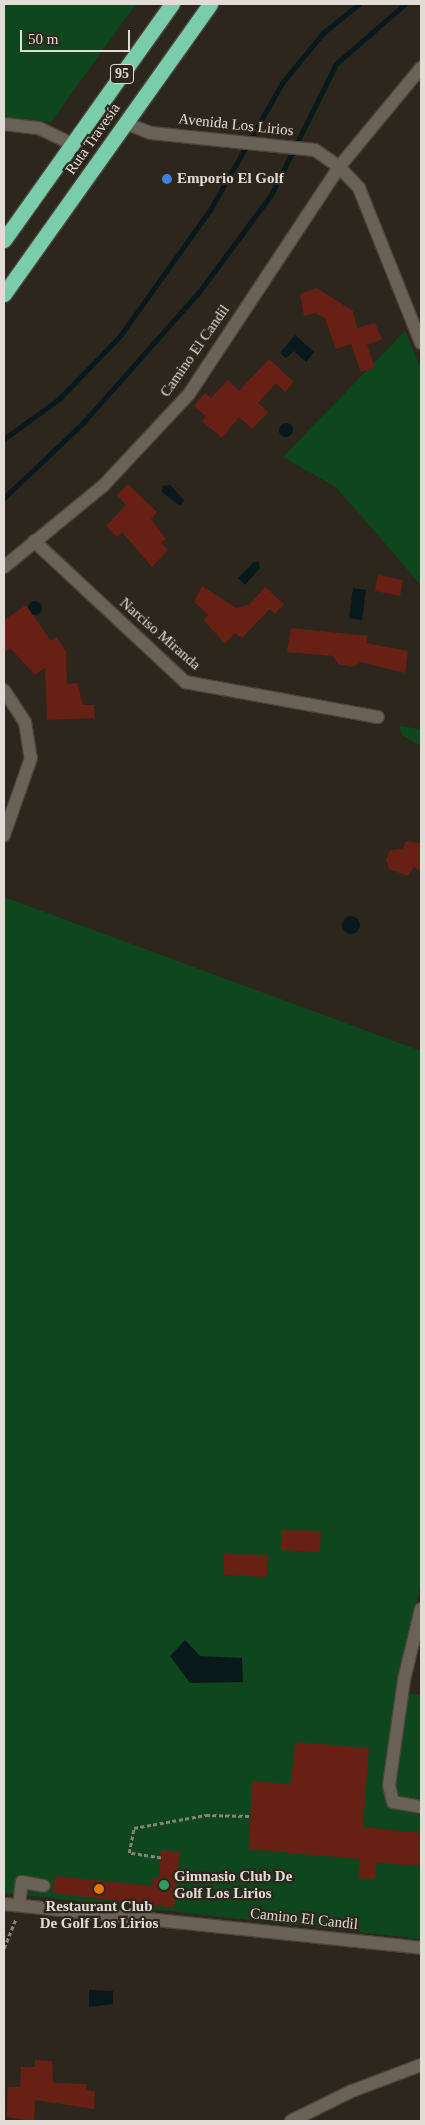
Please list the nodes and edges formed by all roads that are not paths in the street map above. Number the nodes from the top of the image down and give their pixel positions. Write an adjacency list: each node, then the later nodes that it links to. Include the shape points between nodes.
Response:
1 (172, 4): 6 (highway, Ruta Travesía / 95)
2 (210, 4): 5 (highway, Ruta Travesía / 95)
3 (421, 68): 7 (street)
4 (4, 124): 6 (street, via 39,128)
5 (125, 124): 7 (street, Avenida Los Lirios, via 151,132 316,150); 9 (highway, Ruta Travesía / 95)
6 (72, 144): 8 (highway, Ruta Travesía / 95)
7 (339, 167): 10 (street, Avenida Los Lirios, via 359,188); 12 (street, Camino El Candil, via 188,394 103,486)
8 (4, 240)
9 (4, 294)
10 (415, 312): 11 (street, Avenida Los Lirios)
11 (421, 343)
12 (34, 541): 13 (street, Camino El Candil); 15 (street, Narciso Miranda, via 186,682)
13 (4, 568)
14 (4, 690): 16 (street, via 24,722 31,758)
15 (378, 717)
16 (4, 835)
17 (421, 1608): 18 (street, via 404,1680 389,1785 393,1802)
18 (421, 1807)
19 (44, 1886): 21 (street, via 22,1882)
20 (4, 1904): 21 (street, Camino El Candil)
21 (19, 1905): 22 (street, Camino El Candil)
22 (421, 1948)
23 (421, 2065): 24 (street, via 352,2091)
24 (290, 2121)

